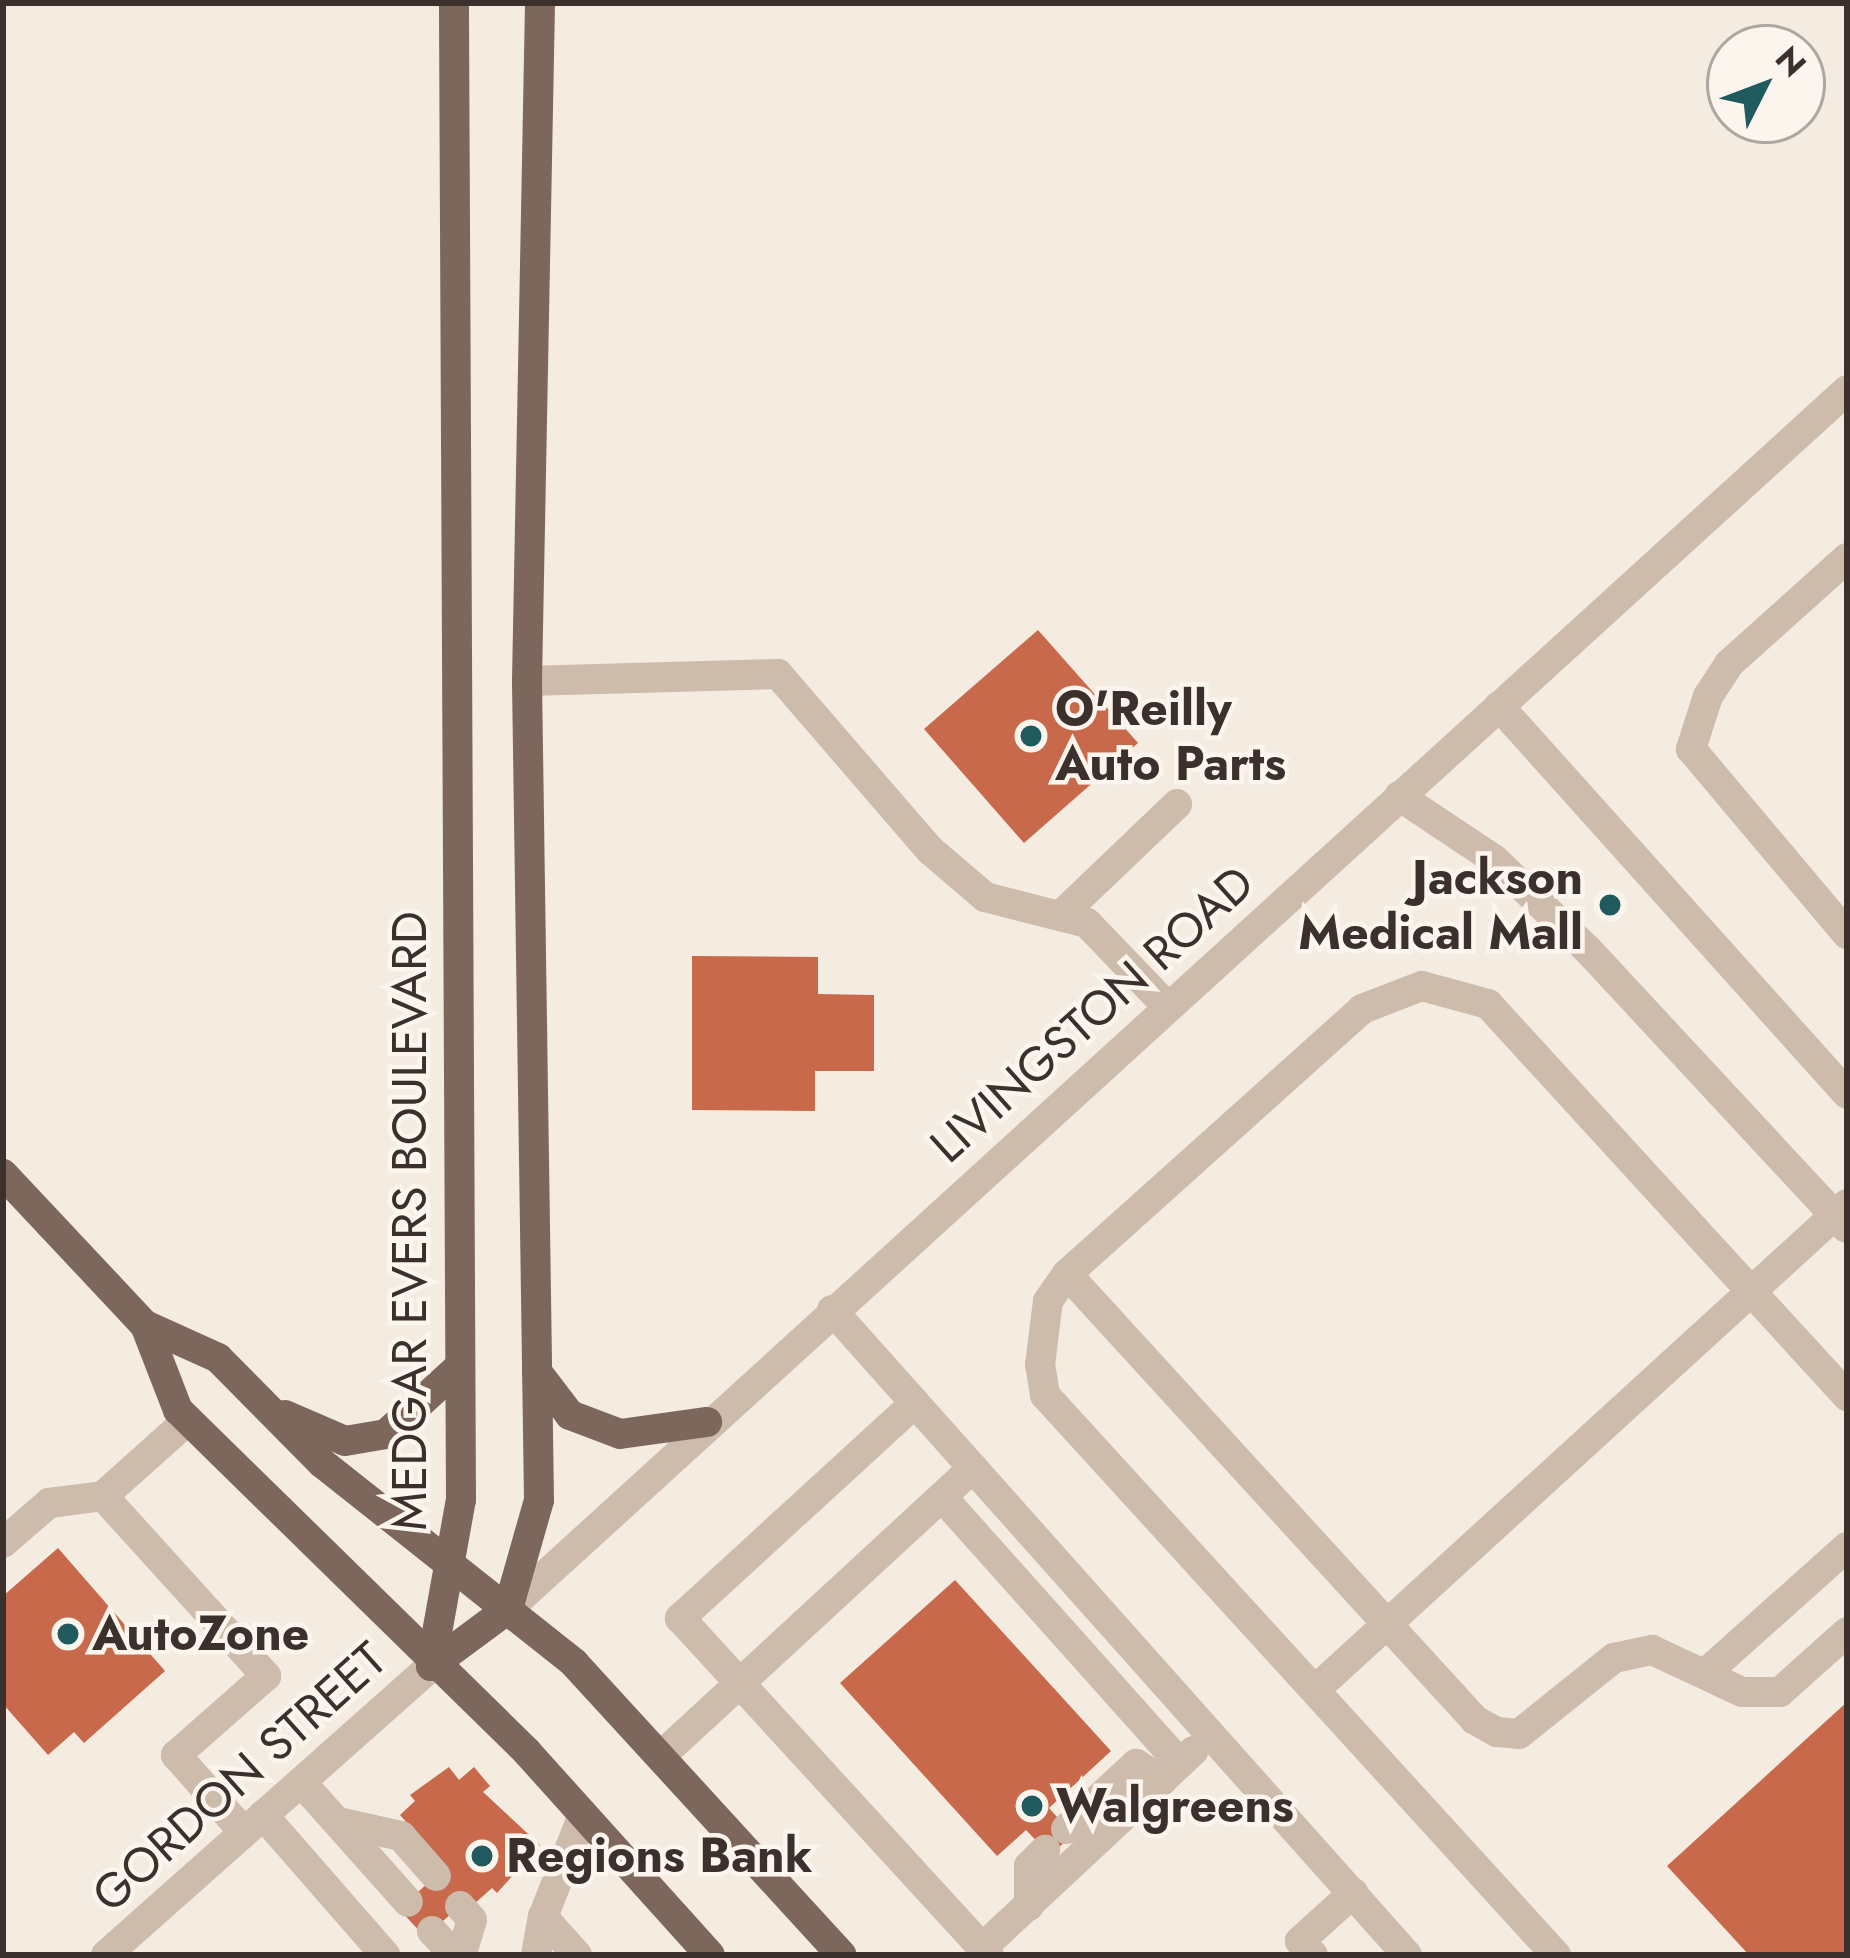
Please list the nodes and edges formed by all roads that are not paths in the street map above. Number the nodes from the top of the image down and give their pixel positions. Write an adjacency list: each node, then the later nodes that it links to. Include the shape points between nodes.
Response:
1 (454, 3): 19 (main road, MEDGAR EVERS BOULEVARD)
2 (540, 3): 5 (main road)
3 (1847, 390): 6 (street, LIVINGSTON ROAD)
4 (1847, 558): 10 (street, via 1729,664 1690,749)
5 (527, 681): 9 (street, via 778,674 930,850 985,897); 20 (main road)
6 (1499, 706): 7 (street, LIVINGSTON ROAD); 12 (street)
7 (1399, 796): 11 (street, LIVINGSTON ROAD); 14 (street, via 1495,860)
8 (1177, 804): 9 (street)
9 (1060, 916): 11 (street, via 1087,923)
10 (1847, 934)
11 (1167, 1006): 17 (street, LIVINGSTON ROAD)
12 (1847, 1094)
13 (3, 1174): 18 (main road)
14 (1843, 1216): 16 (street)
15 (1067, 1274): 16 (street, via 1362,1009 1422,986 1488,1004); 33 (street); 38 (street, via 1048,1301 1045,1395)
16 (1751, 1292): 21 (street); 33 (street)
17 (832, 1310): 23 (street); 25 (street, LIVINGSTON ROAD)
18 (145, 1325): 22 (main road, via 218,1358); 24 (main road)
19 (457, 1369): 22 (main road, via 386,1434 344,1441); 31 (main road, MEDGAR EVERS BOULEVARD)
20 (537, 1372): 25 (main road, via 570,1415 620,1434); 32 (main road, via 539,1500)
21 (1847, 1396)
22 (258, 1401): 31 (main road)
23 (915, 1403): 26 (street); 37 (street, via 680,1618)
24 (188, 1420): 27 (street); 35 (main road)
25 (707, 1421): 32 (street, LIVINGSTON ROAD)
26 (974, 1468): 28 (street); 39 (street)
27 (103, 1496): 29 (street, via 49,1503); 45 (street, via 266,1676 176,1755)
28 (942, 1497): 37 (street); 41 (street)
29 (3, 1543)
30 (1847, 1547): 36 (street)
31 (453, 1570): 32 (main road); 35 (main road, MEDGAR EVERS BOULEVARD)
32 (508, 1609): 35 (main road); 40 (main road)
33 (1388, 1624): 36 (street, via 1475,1720 1497,1732 1519,1733 1542,1721 1614,1658 1652,1650); 38 (street)
34 (1847, 1632): 36 (street, via 1780,1692 1742,1692)
35 (431, 1666): 42 (street, GORDON STREET); 43 (main road)
36 (1707, 1672)
37 (741, 1683): 40 (street); 54 (street)
38 (1316, 1689): 63 (street)
39 (1212, 1733): 41 (street); 47 (street)
40 (662, 1754): 61 (main road)
41 (1171, 1772): 50 (street); 50 (street, via 1136,1764 1029,1866)
42 (302, 1783): 44 (street); 45 (street, GORDON STREET)
43 (583, 1815): 51 (street); 60 (main road)
44 (338, 1822): 46 (street, via 401,1836); 48 (street)
45 (254, 1824): 55 (street, GORDON STREET); 56 (street)
46 (436, 1876)
47 (1353, 1893): 53 (street); 62 (street)
48 (408, 1901)
49 (460, 1906): 57 (street, via 472,1920)
50 (1029, 1906): 54 (street)
51 (543, 1917): 58 (street); 59 (street)
52 (432, 1931): 57 (street)
53 (1299, 1950)
54 (986, 1952)
55 (106, 1955)
56 (385, 1955)
57 (458, 1955)
58 (536, 1955)
59 (577, 1955)
60 (710, 1955)
61 (842, 1955)
62 (1407, 1955)
63 (1556, 1955)

